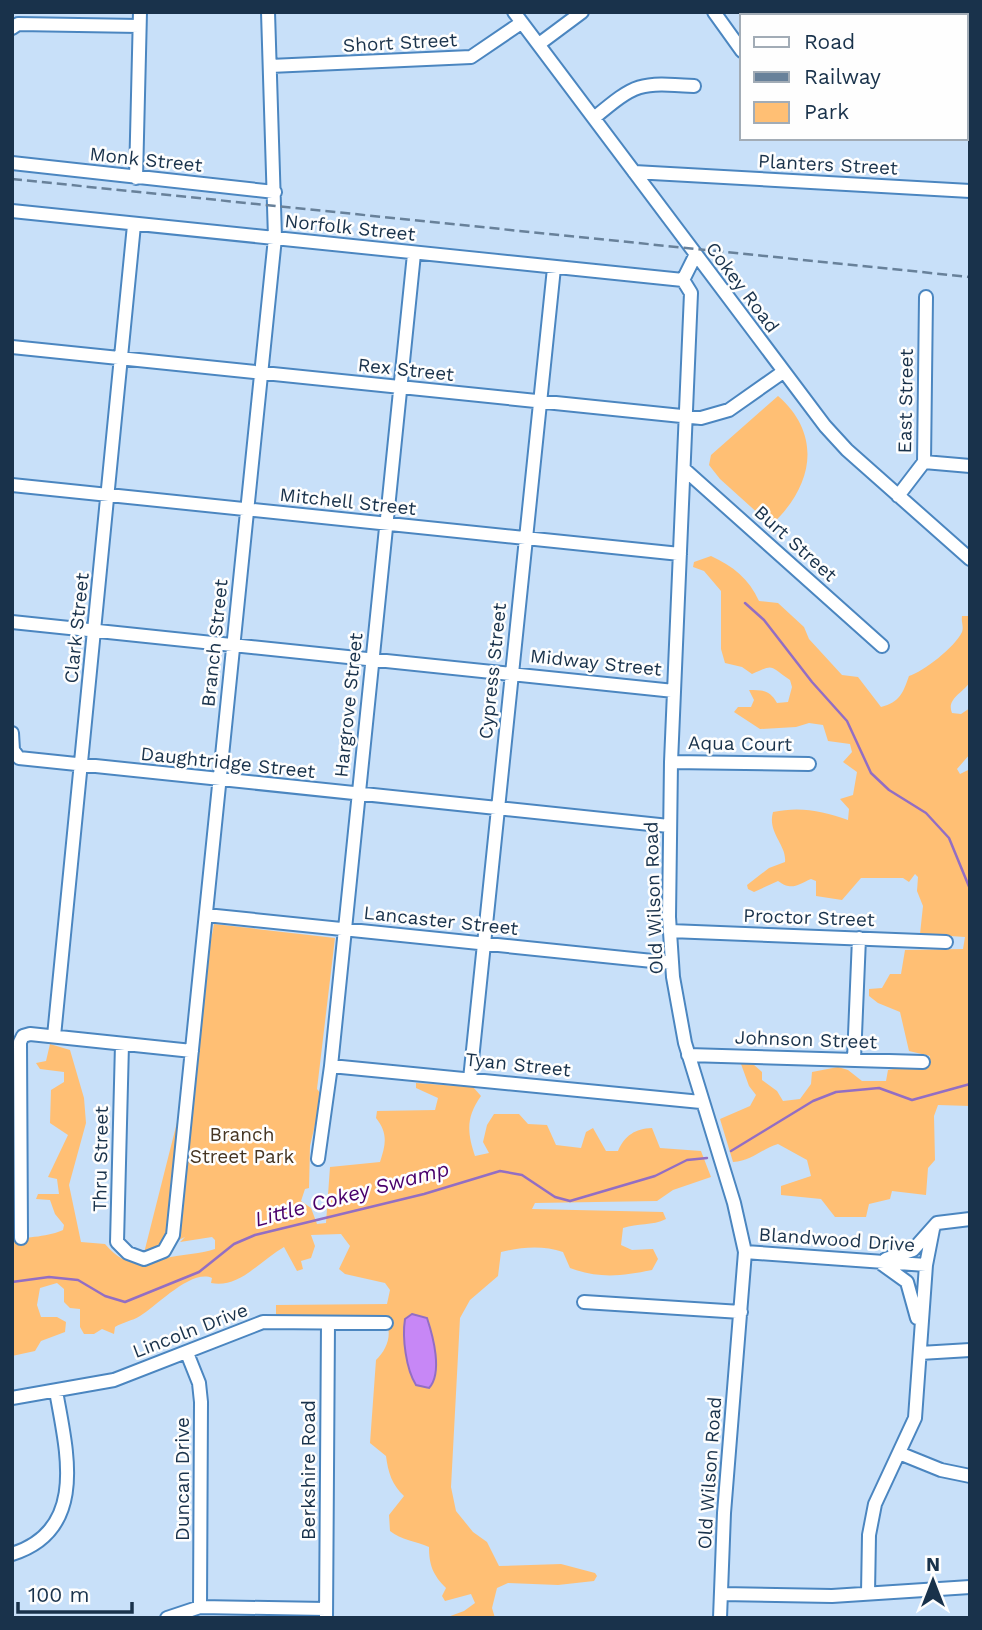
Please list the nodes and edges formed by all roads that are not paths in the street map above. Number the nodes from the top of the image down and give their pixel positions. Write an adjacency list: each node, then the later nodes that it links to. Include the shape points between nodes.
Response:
1 (268, 12): 9 (street, Branch Street)
2 (582, 12): 7 (street)
3 (714, 12): 8 (street)
4 (518, 17): 7 (street, Cokey Road); 9 (street, Short Street, via 471,57)
5 (140, 19): 6 (street, via 18,24); 15 (street)
6 (12, 28)
7 (539, 44): 11 (street, Cokey Road)
8 (740, 48)
9 (270, 65): 17 (street, Branch Street)
10 (694, 86): 11 (street, via 636,86)
11 (594, 118): 13 (street, Cokey Road)
12 (12, 163): 15 (street, Monk Street)
13 (634, 172): 14 (street, Planters Street); 18 (street, Cokey Road)
14 (684, 175): 16 (street, Planters Street); 18 (street, Planters Street)
15 (136, 178): 17 (street, Monk Street)
16 (970, 191)
17 (275, 192): 21 (street, Branch Street)
18 (649, 193): 23 (street, Cokey Road)
19 (12, 211): 20 (street, Norfolk Street)
20 (134, 225): 21 (street, Norfolk Street); 28 (street, Clark Street)
21 (275, 238): 22 (street, Norfolk Street); 30 (street, Branch Street)
22 (414, 254): 24 (street, Norfolk Street); 31 (street, Hargrove Street)
23 (695, 256): 25 (street); 29 (street, Cokey Road)
24 (555, 268): 25 (street, Norfolk Street); 32 (street, Cypress Street)
25 (683, 280): 33 (street, Old Wilson Road, via 691,293)
26 (926, 297): 34 (street, East Street)
27 (12, 347): 28 (street, Rex Street)
28 (123, 359): 30 (street, Rex Street); 38 (street, Clark Street)
29 (783, 372): 33 (street, Rex Street, via 721,414); 39 (street, Cokey Road, via 836,439)
30 (261, 373): 31 (street, Rex Street); 40 (street, Branch Street)
31 (400, 388): 32 (street, Rex Street); 41 (street, Hargrove Street)
32 (540, 402): 33 (street, Rex Street); 42 (street, Cypress Street)
33 (685, 418): 36 (street, Old Wilson Road)
34 (924, 463): 35 (street); 39 (street, East Street)
35 (970, 466)
36 (684, 470): 43 (street, Old Wilson Road); 48 (street, Burt Street)
37 (12, 485): 38 (street, Mitchell Street)
38 (108, 495): 40 (street, Mitchell Street); 46 (street, Clark Street)
39 (898, 496): 44 (street, Cokey Road)
40 (248, 509): 41 (street, Mitchell Street); 47 (street, Branch Street)
41 (386, 524): 42 (street, Mitchell Street); 49 (street, Hargrove Street)
42 (525, 538): 43 (street, Mitchell Street); 50 (street, Cypress Street)
43 (680, 554): 51 (street, Old Wilson Road)
44 (970, 559)
45 (12, 622): 46 (street, Midway Street)
46 (95, 631): 47 (street, Midway Street); 55 (street, Clark Street)
47 (233, 644): 49 (street, Midway Street); 56 (street, Branch Street)
48 (882, 646)
49 (372, 659): 50 (street, Midway Street); 57 (street, Hargrove Street)
50 (512, 673): 51 (street, Midway Street); 58 (street, Cypress Street)
51 (674, 691): 53 (street, Old Wilson Road)
52 (12, 733): 55 (street, Daughtridge Street, via 13,750 19,758)
53 (671, 762): 54 (street, Aqua Court); 59 (street, Old Wilson Road)
54 (809, 764)
55 (81, 765): 56 (street, Daughtridge Street); 67 (street, Clark Street)
56 (219, 780): 57 (street, Daughtridge Street); 60 (street, Branch Street)
57 (358, 794): 58 (street, Daughtridge Street); 61 (street, Hargrove Street)
58 (497, 809): 59 (street, Daughtridge Street); 65 (street, Cypress Street)
59 (669, 826): 62 (street, Old Wilson Road)
60 (206, 915): 61 (street, Lancaster Street); 69 (street, Branch Street)
61 (344, 929): 65 (street, Lancaster Street); 73 (street, Hargrove Street)
62 (670, 931): 63 (street, Proctor Street); 66 (street, Old Wilson Road)
63 (859, 938): 64 (street, Proctor Street); 71 (street)
64 (946, 942)
65 (483, 943): 66 (street, Lancaster Street); 74 (street, Cypress Street)
66 (672, 963): 70 (street, Old Wilson Road)
67 (54, 1036): 68 (street); 79 (street, via 30,1034 20,1042)
68 (122, 1044): 69 (street); 81 (street, Thru Street, via 117,1242 128,1254)
69 (192, 1051): 81 (street, Branch Street, via 173,1235 164,1251)
70 (688, 1055): 71 (street, Johnson Street); 75 (street, Old Wilson Road)
71 (854, 1059): 72 (street, Johnson Street)
72 (923, 1062)
73 (331, 1066): 74 (street, Tyan Street); 76 (street, Hargrove Street)
74 (470, 1079): 75 (street, Tyan Street)
75 (701, 1101): 80 (street, Old Wilson Road)
76 (318, 1160)
77 (970, 1219): 78 (street, via 944,1221)
78 (933, 1228): 82 (street, via 913,1250); 83 (street)
79 (21, 1238)
80 (746, 1252): 82 (street, Blandwood Drive); 85 (street, Old Wilson Road)
81 (144, 1259)
82 (875, 1261): 83 (street, Blandwood Drive); 88 (street, via 907,1282)
83 (926, 1265): 88 (street)
84 (584, 1302): 85 (street)
85 (741, 1312): 99 (street, Old Wilson Road)
86 (328, 1323): 87 (street, Lincoln Drive); 90 (street, Lincoln Drive, via 263,1322); 101 (street, Berkshire Road)
87 (386, 1324)
88 (919, 1335): 91 (street)
89 (970, 1350): 91 (street)
90 (187, 1353): 92 (street, Lincoln Drive, via 103,1384); 100 (street, Duncan Drive, via 201,1392)
91 (920, 1353): 94 (street, via 915,1418)
92 (55, 1391): 93 (street, Lincoln Drive); 96 (street, via 67,1456 67,1492 62,1509 44,1535)
93 (12, 1398)
94 (899, 1452): 95 (street, via 941,1470); 98 (street, via 881,1487 872,1520)
95 (970, 1476)
96 (12, 1554)
97 (970, 1587): 98 (street)
98 (868, 1593): 99 (street)
99 (721, 1594): 103 (street, Old Wilson Road)
100 (200, 1607): 101 (street); 102 (street)
101 (326, 1613)
102 (167, 1618)
103 (720, 1618)

